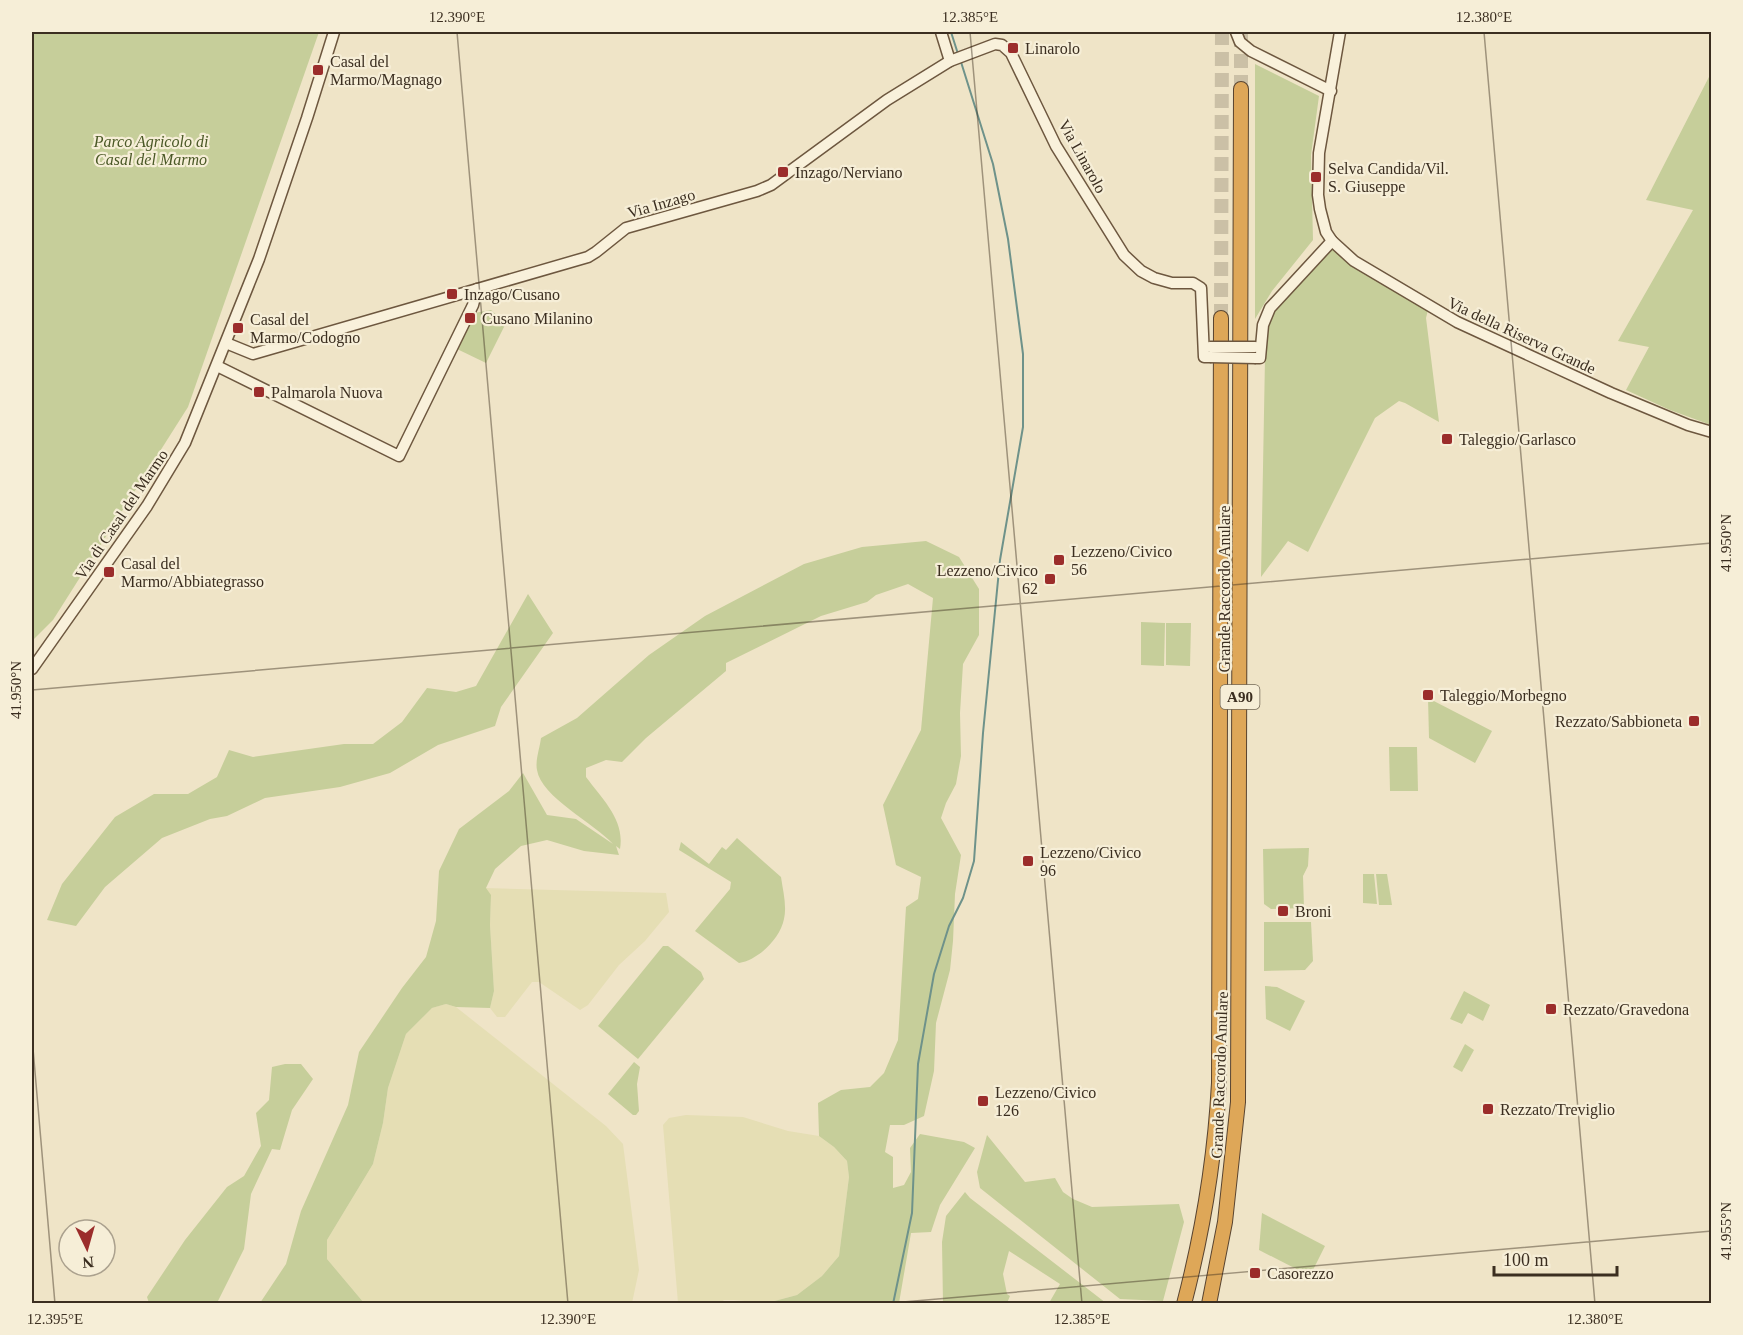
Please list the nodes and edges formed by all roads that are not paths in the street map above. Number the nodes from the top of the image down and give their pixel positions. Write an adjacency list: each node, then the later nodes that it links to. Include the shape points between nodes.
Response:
1 (334, 32): 11 (street, via 262,249)
2 (941, 32): 5 (street)
3 (1236, 32): 7 (street, via 1238,40 1251,51)
4 (1340, 32): 7 (street)
5 (950, 61): 8 (street, Via Linarolo, bridge, via 995,44 1007,48 1056,146 1131,263 1154,278 1200,286 1207,352 1258,352 1270,308); 9 (street, Via Inzago, via 894,95 765,188 626,228 588,257)
6 (1241, 89): 16 (highway, Grande Raccordo Anulare / A90, via 1238,1102 1226,1222)
7 (1331, 91): 8 (street, via 1319,153 1318,195)
8 (1332, 242): 13 (street, Via della Riserva Grande, via 1354,261 1461,324 1592,384)
9 (477, 290): 11 (street, Via Inzago, via 253,354); 12 (street, via 399,456)
10 (1221, 318): 15 (highway, Grande Raccordo Anulare / A90, via 1219,1083 1204,1216)
11 (226, 343): 12 (street, Via di Casal del Marmo)
12 (217, 366): 14 (street, Via di Casal del Marmo, via 169,471)
13 (1712, 432)
14 (32, 669)
15 (1184, 1304)
16 (1209, 1304)

